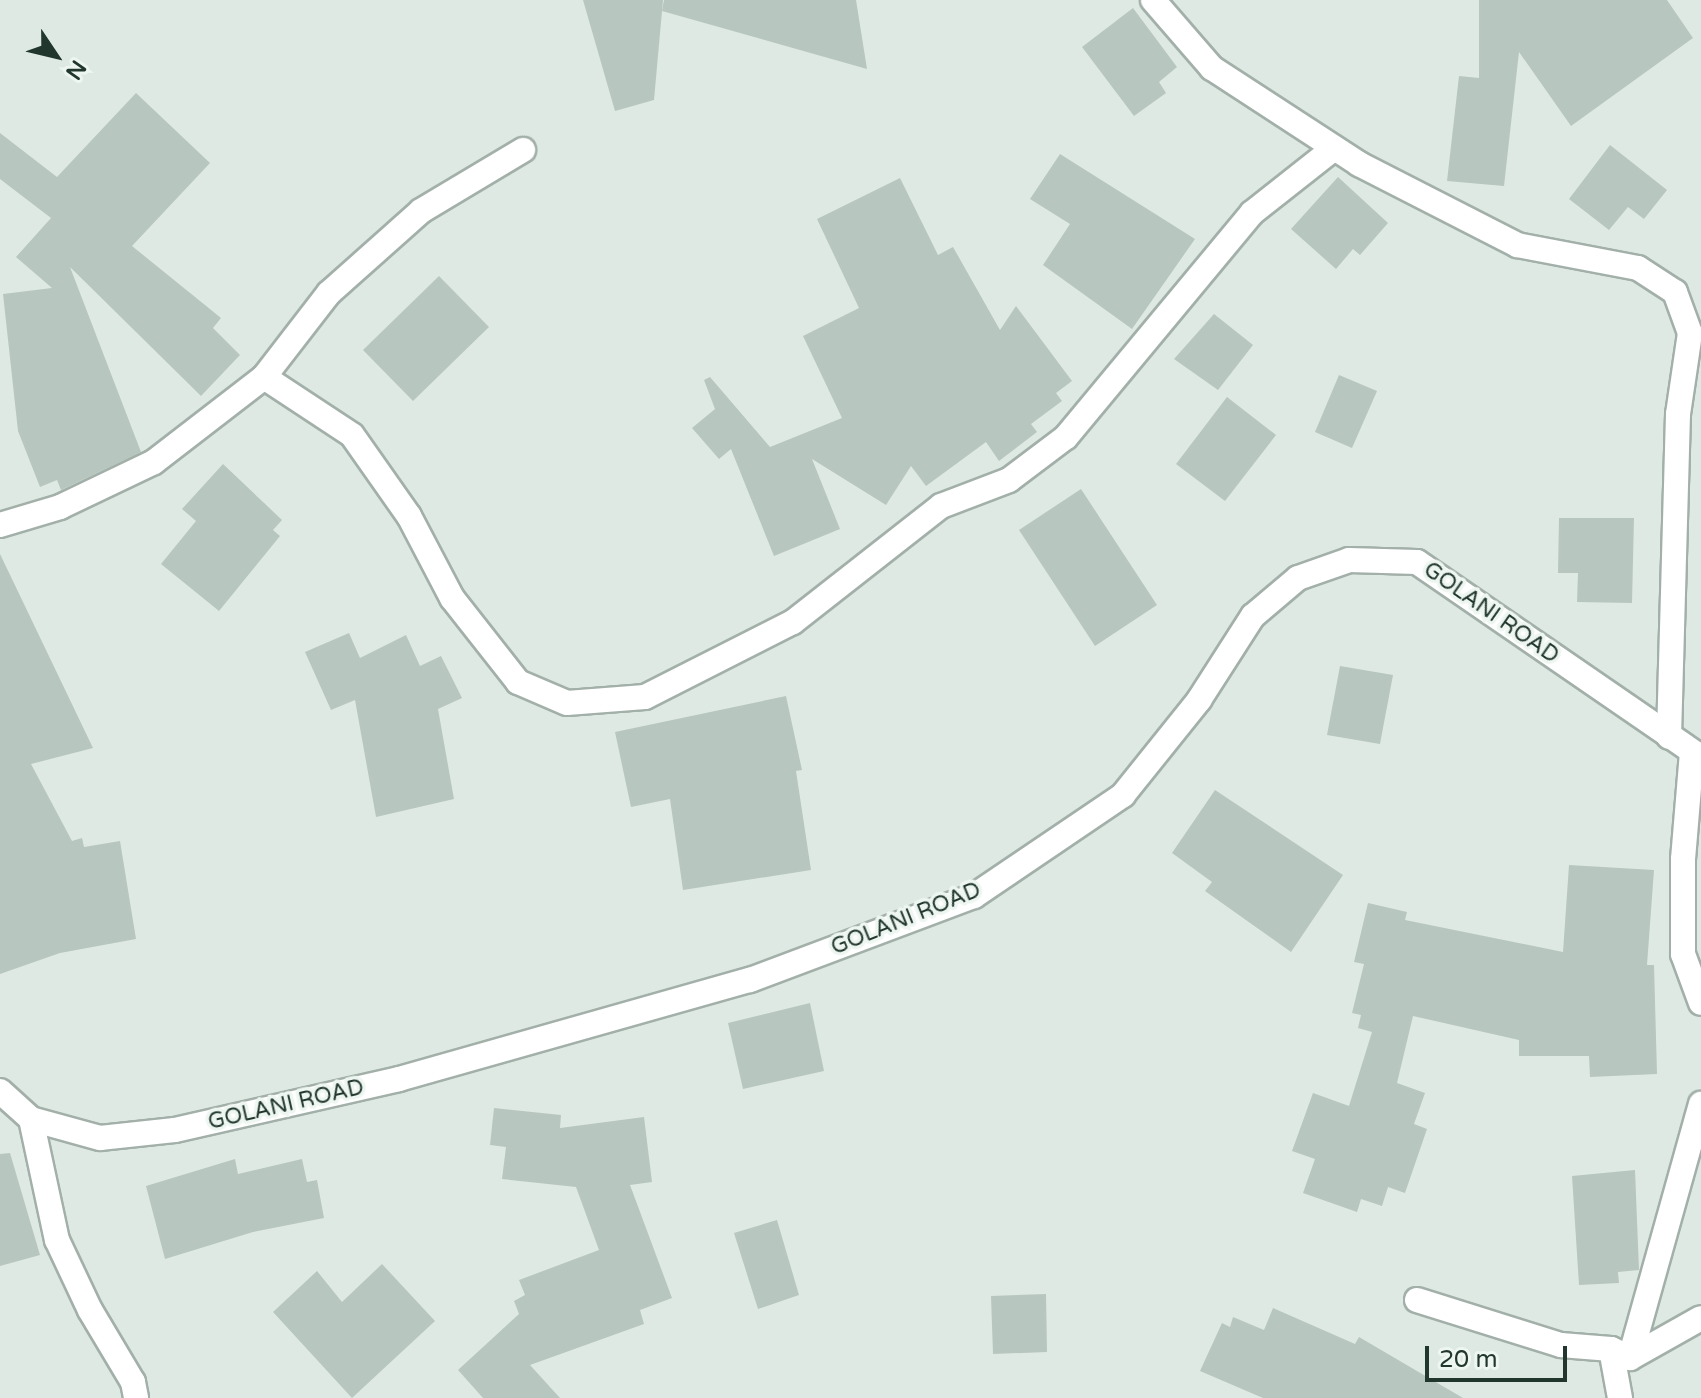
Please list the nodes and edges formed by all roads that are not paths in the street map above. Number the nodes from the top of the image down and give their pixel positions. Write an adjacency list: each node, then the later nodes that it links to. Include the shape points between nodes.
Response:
1 (1153, 0): 2 (street, via 1212,68)
2 (1333, 149): 4 (street, via 1252,213 1066,437 1009,480 941,506 793,622 645,697 567,703 518,682 452,598 409,516 352,435); 6 (street, via 1517,245 1638,268 1675,292 1690,333 1678,414)
3 (523, 150): 4 (street, via 421,211 329,293)
4 (264, 377): 5 (street, via 154,462 60,507)
5 (0, 525)
6 (1669, 737): 7 (street, GOLANI ROAD); 11 (street, GOLANI ROAD, via 1417,562 1349,560 1298,578 1253,616 1199,700 1123,795 974,896 750,980 399,1079 175,1130 100,1138)
7 (1696, 755): 8 (street, via 1683,859 1683,954)
8 (1701, 1003)
9 (0, 1091): 11 (street, GOLANI ROAD)
10 (1701, 1104): 14 (street)
11 (31, 1119): 15 (street, via 57,1240 133,1382)
12 (1417, 1300): 14 (street, via 1561,1345)
13 (1701, 1318): 14 (street)
14 (1621, 1353): 16 (street)
15 (136, 1398)
16 (1620, 1398)

